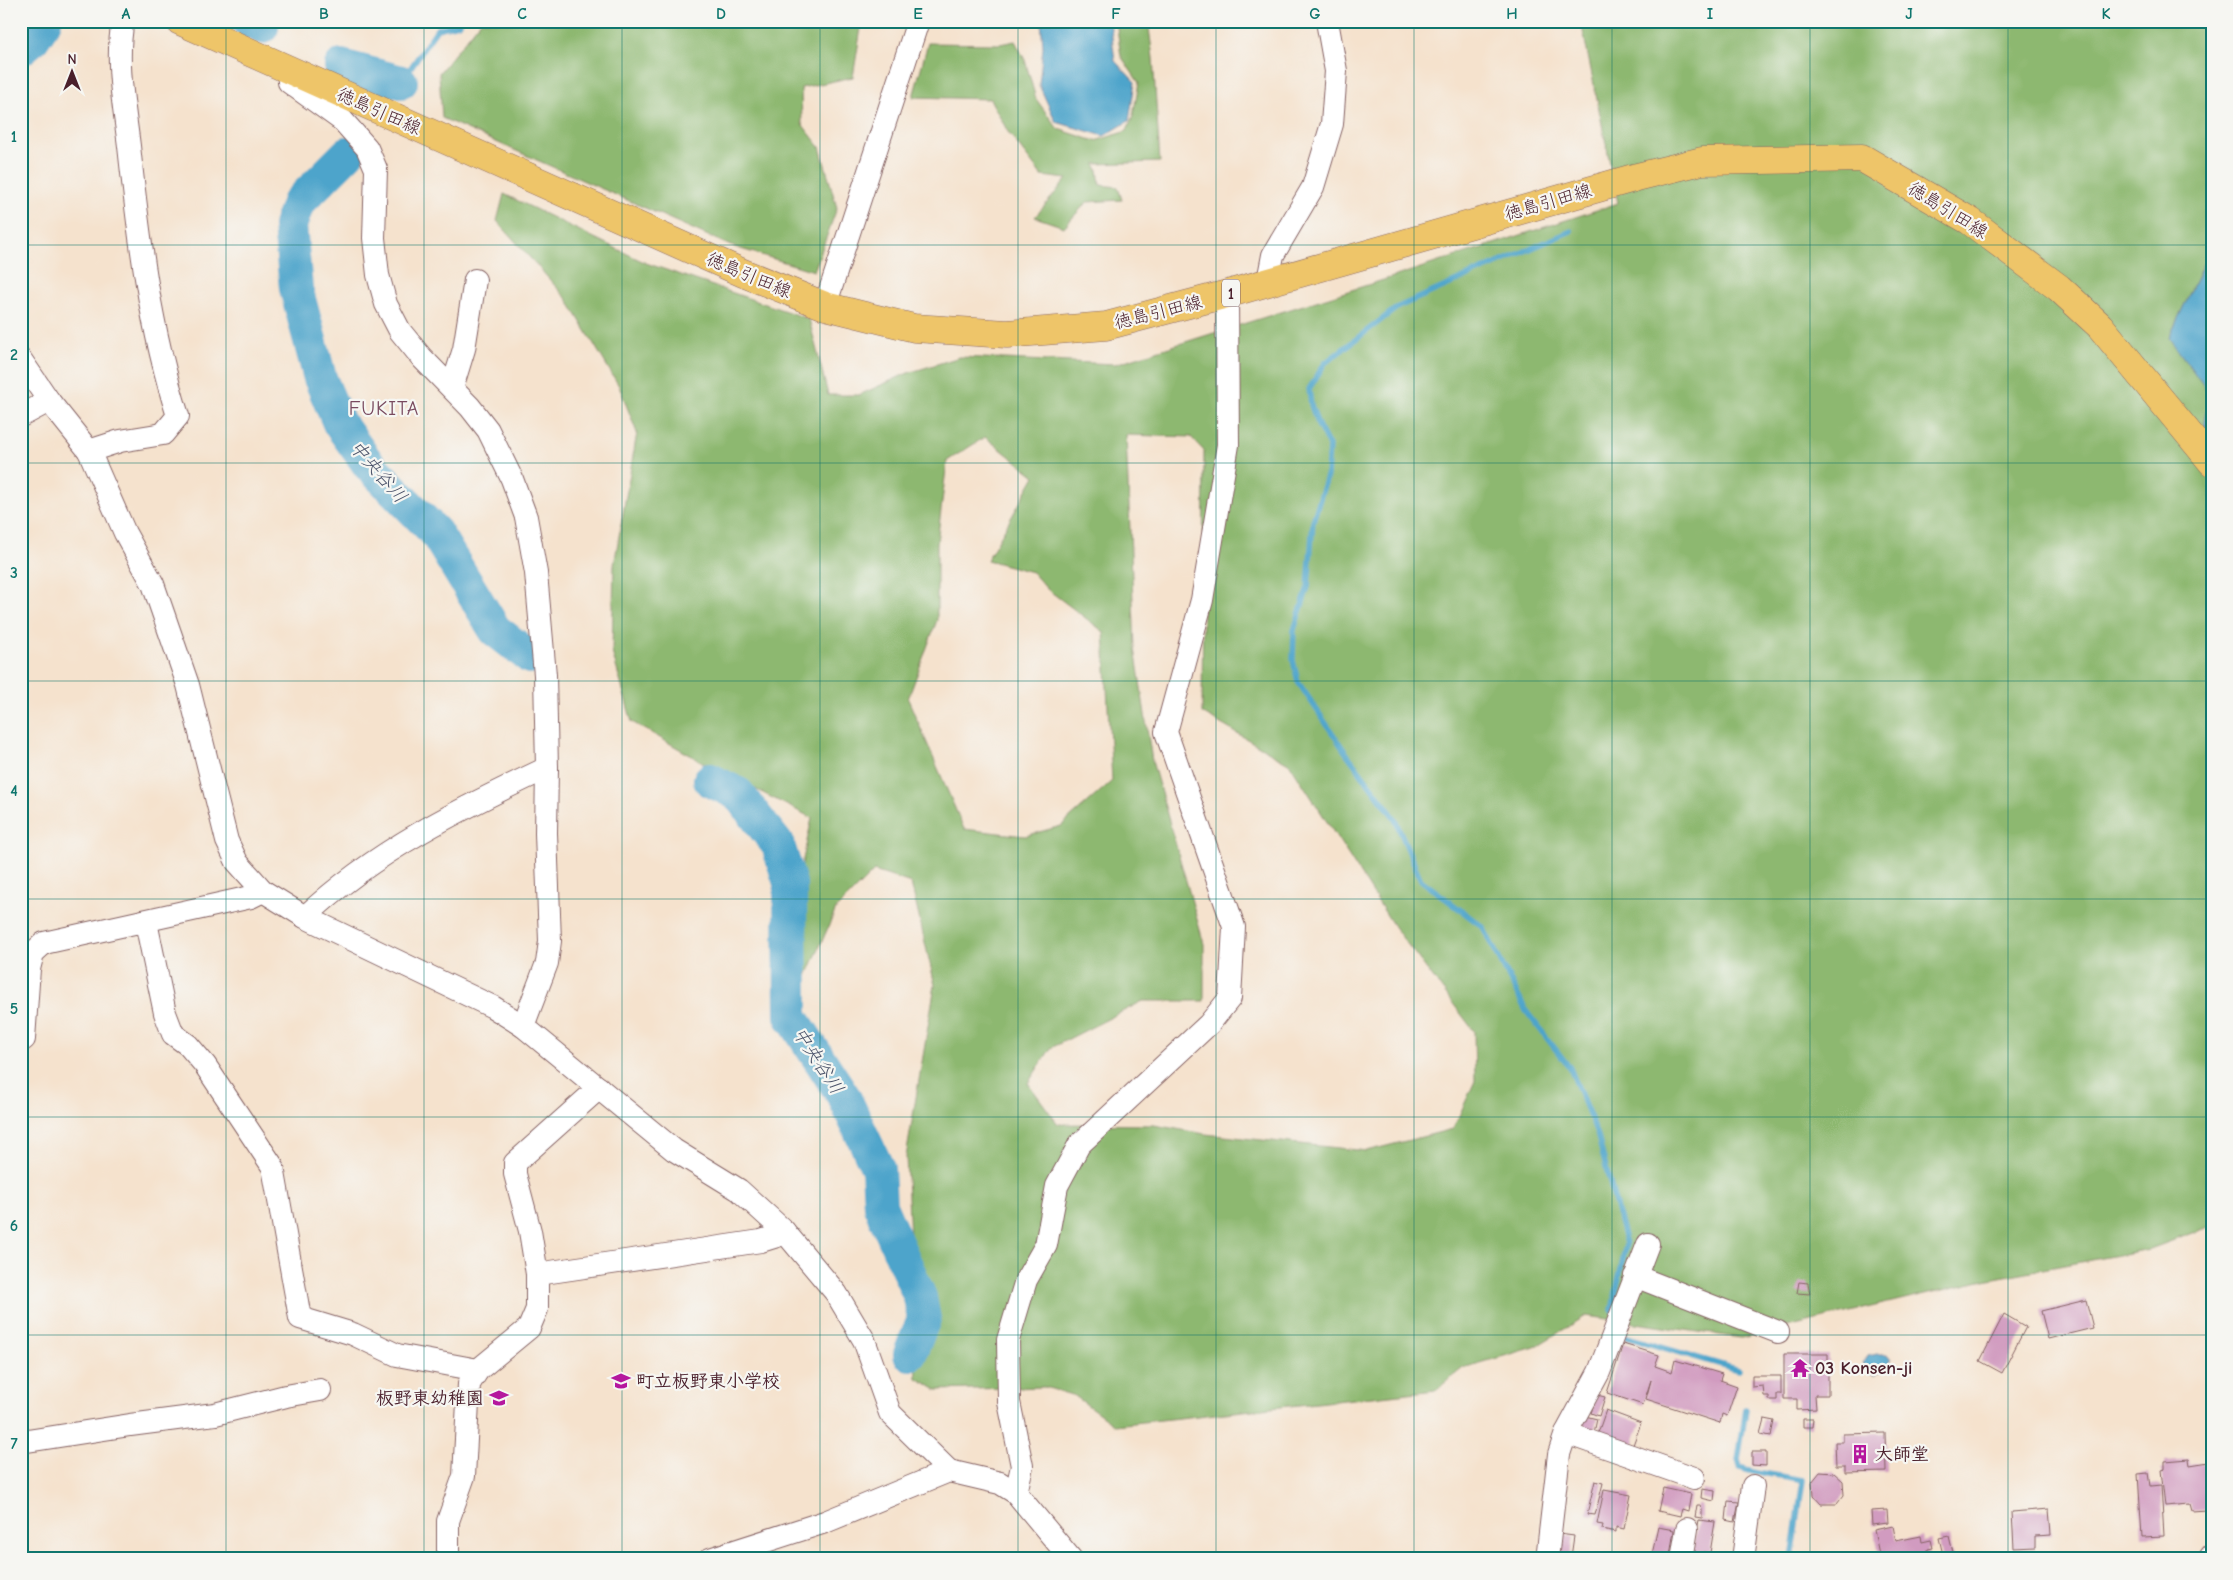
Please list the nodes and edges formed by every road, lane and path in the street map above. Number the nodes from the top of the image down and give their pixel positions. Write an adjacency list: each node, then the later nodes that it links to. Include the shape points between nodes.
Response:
1 (124, 21): 14 (street, via 120,39 120,71 140,243 164,370 178,416 163,434 120,441)
2 (180, 21): 5 (main road, 徳島引田線 / 1)
3 (918, 21): 9 (street)
4 (1327, 21): 7 (street, via 1336,71 1332,124 1313,187 1273,255)
5 (288, 71): 9 (main road, 徳島引田線 / 1, via 743,273); 11 (street, via 289,82 343,121 367,148 376,169 374,238 378,275 386,304 400,331)
6 (475, 280): 11 (street, via 464,349)
7 (1268, 281): 8 (main road, 徳島引田線 / 1); 15 (main road, 徳島引田線 / 1, via 1702,161 1862,158 1970,221 2059,288 2100,326)
8 (1228, 294): 9 (main road, 徳島引田線 / 1, via 1106,326 1007,334 914,328); 35 (street, via 1228,445 1202,600 1166,732 1234,927 1230,998 1209,1024 1079,1145 1058,1186 1046,1245 1026,1280 1008,1340 1009,1402 1022,1466)
9 (825, 306)
10 (21, 360): 12 (street)
11 (452, 388): 16 (street, via 488,430 526,517 536,573 545,675)
12 (49, 402): 13 (street); 14 (street)
13 (21, 416)
14 (89, 451): 17 (street, via 124,533 153,584 188,686 227,840 237,862)
15 (2212, 462)
16 (548, 768): 18 (street, via 437,822 359,872); 20 (street, via 546,833 550,941 547,963)
17 (263, 892): 18 (street); 19 (street)
18 (305, 917): 20 (street, via 493,1007)
19 (146, 922): 21 (street, via 44,943 33,953 24,1039); 28 (street, via 165,1013 173,1034 188,1045 205,1065 273,1167 300,1318 353,1334 397,1355)
20 (523, 1026): 22 (street)
21 (21, 1041)
22 (599, 1088): 23 (street, via 674,1150 739,1190); 25 (street, via 516,1163 515,1174 530,1230)
23 (784, 1231): 25 (street, via 761,1241); 32 (street, via 836,1293 864,1340 890,1413)
24 (1648, 1244): 26 (street)
25 (537, 1274): 28 (street, via 537,1308 529,1328)
26 (1635, 1276): 27 (street); 30 (street, via 1599,1372)
27 (1778, 1332)
28 (478, 1370): 37 (street, via 470,1384 464,1476 448,1521)
29 (320, 1390): 31 (street, via 215,1414)
30 (1566, 1433): 33 (street); 40 (street, via 1559,1454)
31 (21, 1442)
32 (949, 1471): 35 (street, via 1000,1483); 38 (street, via 826,1522)
33 (1694, 1478)
34 (1753, 1486): 42 (street)
35 (1016, 1493): 39 (street)
36 (1686, 1530): 41 (street)
37 (448, 1559)
38 (710, 1559)
39 (1071, 1559)
40 (1547, 1559)
41 (1682, 1559)
42 (1743, 1559)

